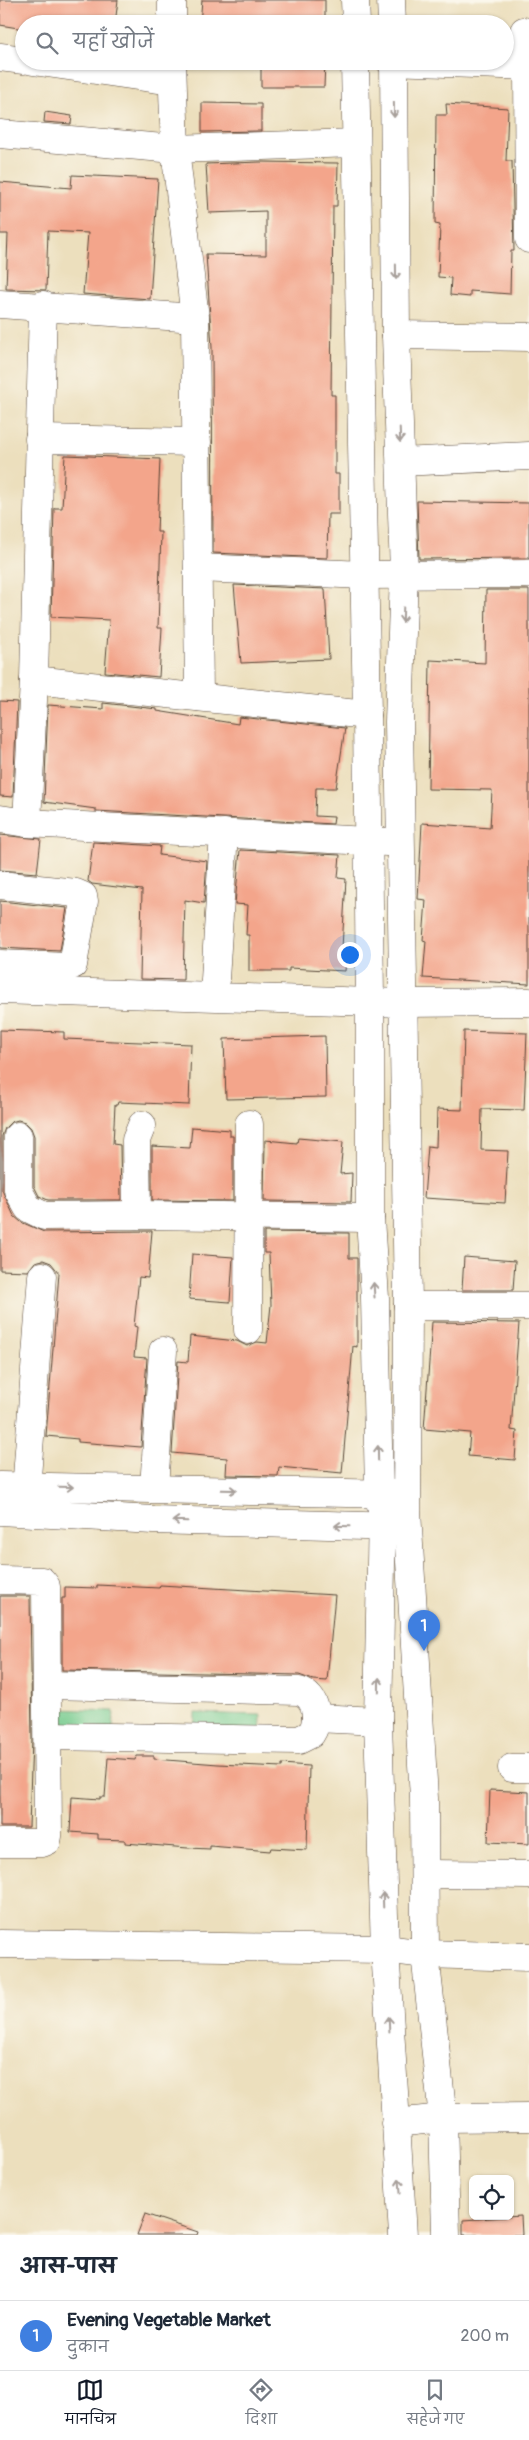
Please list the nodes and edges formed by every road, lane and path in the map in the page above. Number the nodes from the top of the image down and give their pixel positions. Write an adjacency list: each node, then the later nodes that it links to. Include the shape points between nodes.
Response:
1 (172, 0): 4 (street)
2 (355, 0): 5 (street)
3 (391, 0): 6 (street)
4 (172, 15)
5 (356, 15)
6 (392, 15)
7 (520, 31): 11 (street)
8 (0, 57): 9 (street)
9 (15, 59)
10 (514, 65): 11 (street)
11 (528, 66): 19 (street)
12 (158, 70): 15 (street)
13 (355, 70): 17 (street)
14 (393, 70): 23 (street, one-way to 23)
15 (172, 71): 18 (street)
16 (0, 134): 18 (street)
17 (356, 143): 18 (street); 31 (street)
18 (175, 148): 22 (street)
19 (529, 240)
20 (0, 304): 21 (street)
21 (43, 305): 22 (street); 25 (street)
22 (195, 318): 26 (street)
23 (396, 335): 24 (street); 28 (street, one-way to 28)
24 (529, 336)
25 (39, 439): 26 (street); 33 (street)
26 (196, 442): 29 (street)
27 (529, 456): 28 (street)
28 (401, 462): 30 (street)
29 (198, 568): 31 (street); 34 (street)
30 (404, 573): 31 (street); 32 (street); 40 (street, one-way to 40, via 399,722)
31 (365, 574): 35 (street)
32 (529, 574)
33 (34, 680): 34 (street); 37 (street)
34 (199, 697): 35 (street)
35 (367, 715): 39 (street)
36 (0, 819): 37 (street)
37 (27, 823): 38 (street)
38 (224, 833): 39 (street); 44 (street)
39 (368, 842): 40 (street); 45 (street)
40 (401, 842): 46 (street)
41 (0, 885): 42 (street, via 76,893 84,900 74,965)
42 (0, 964)
43 (0, 990): 44 (street)
44 (214, 996): 45 (street)
45 (370, 1001): 46 (street); 53 (street)
46 (403, 1002): 47 (street); 55 (street)
47 (529, 1002)
48 (250, 1124): 52 (street)
49 (142, 1125): 51 (street, via 136,1140)
50 (18, 1136): 51 (street, via 18,1190 28,1208 44,1216)
51 (137, 1214): 52 (street)
52 (248, 1216): 53 (street); 57 (street)
53 (370, 1218): 60 (street, one-way to 53)
54 (42, 1276): 62 (street)
55 (408, 1306): 56 (street); 61 (street)
56 (529, 1306)
57 (248, 1330)
58 (163, 1351): 59 (street)
59 (154, 1488): 60 (street, one-way to 60); 62 (street, one-way to 59)
60 (379, 1494): 61 (street); 64 (street)
61 (408, 1494): 63 (street)
62 (13, 1499): 64 (street, one-way to 62, via 153,1520)
63 (408, 1527): 64 (street); 71 (street)
64 (380, 1528): 68 (street, one-way to 64)
65 (0, 1580): 66 (street, via 35,1580 46,1586)
66 (48, 1685): 67 (street, via 299,1691 314,1702); 69 (street)
67 (316, 1718): 68 (street); 69 (street, via 311,1734 299,1740)
68 (378, 1721): 74 (street, one-way to 68)
69 (48, 1736): 70 (street, via 47,1841)
70 (0, 1843)
71 (426, 1874): 72 (street); 75 (street)
72 (529, 1875)
73 (0, 1944): 74 (street)
74 (385, 1949): 75 (street); 79 (street, one-way to 74)
75 (425, 1954): 76 (street); 78 (street)
76 (529, 1957)
77 (529, 2117): 78 (street)
78 (444, 2118): 79 (street); 81 (street)
79 (395, 2123): 80 (street, one-way to 79)
80 (403, 2235)
81 (446, 2235)

